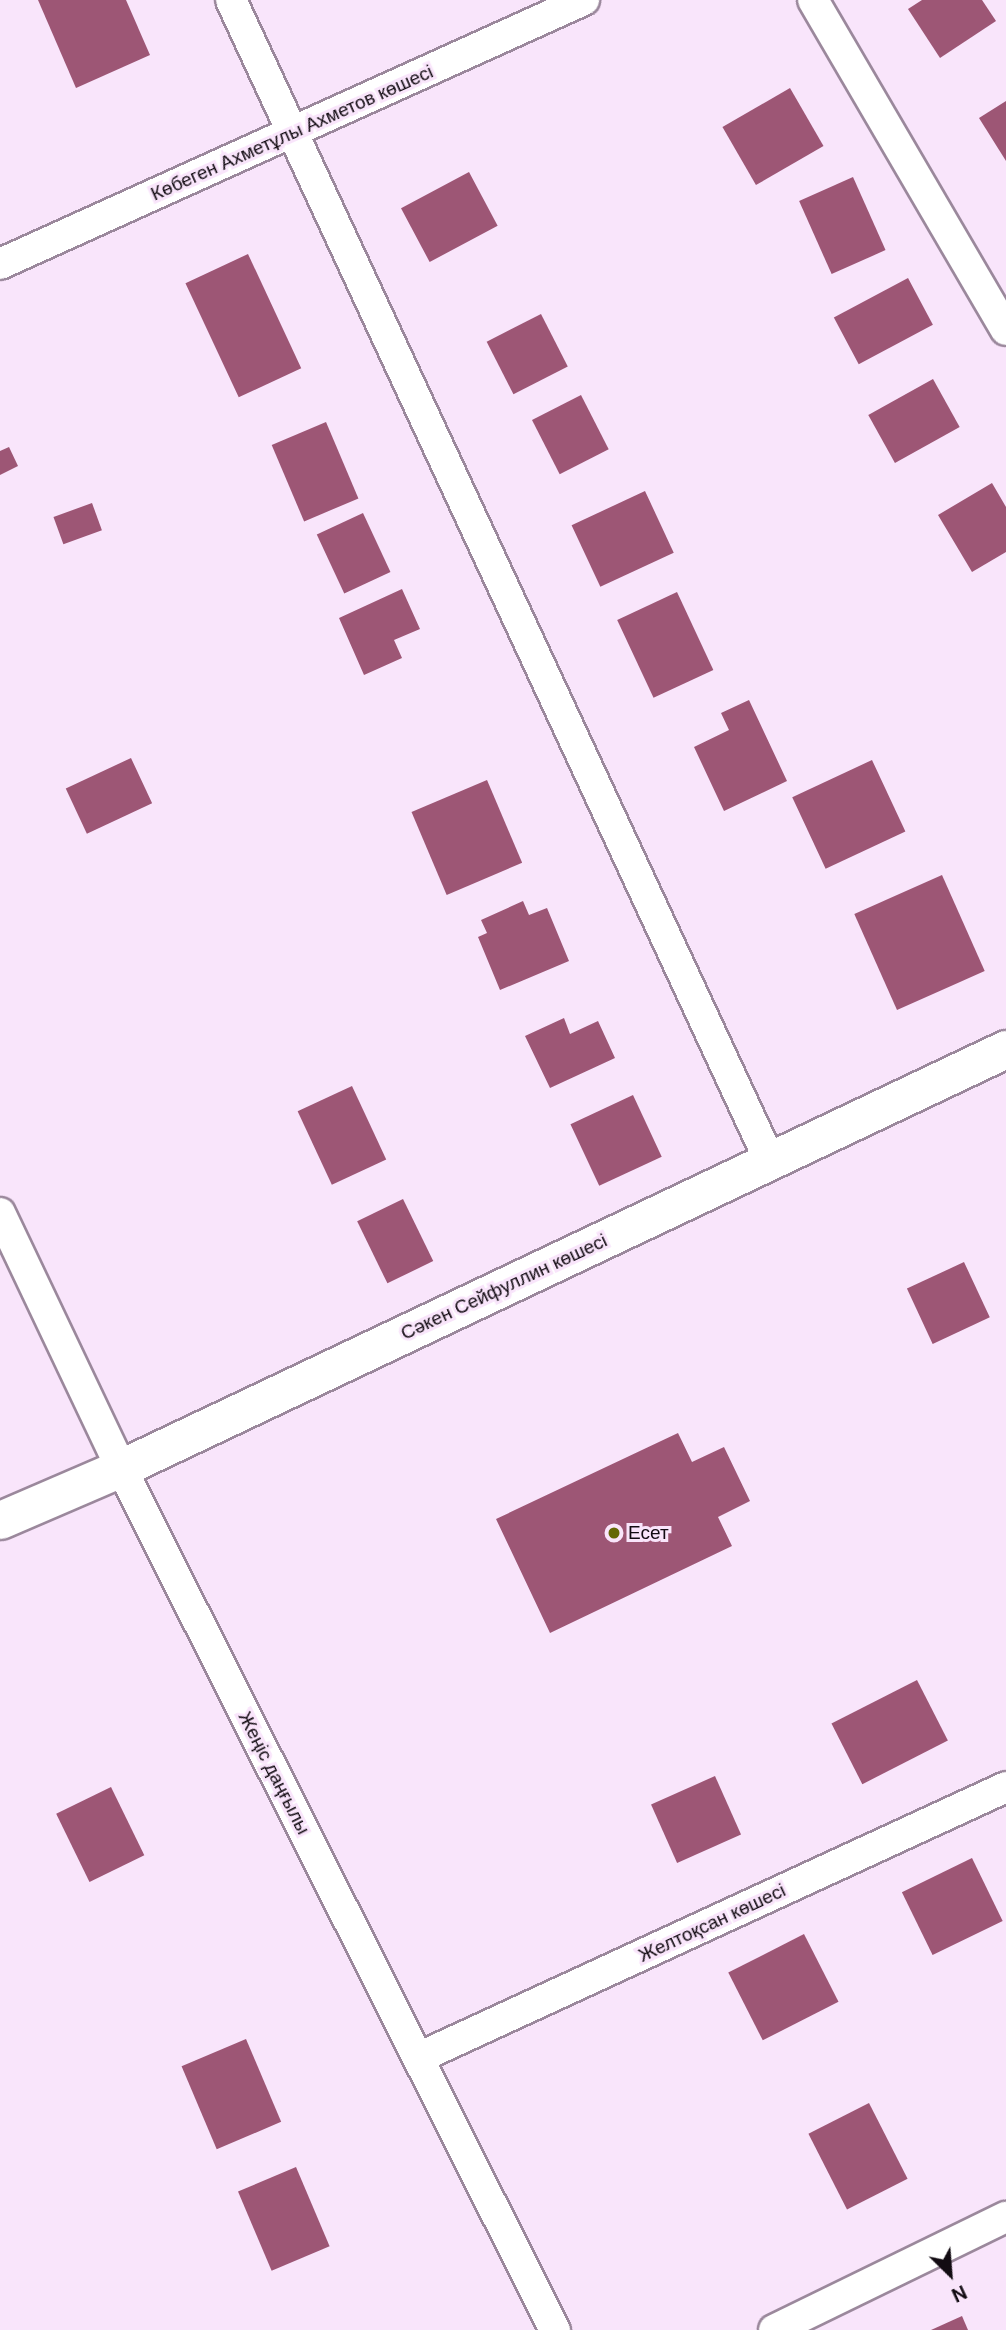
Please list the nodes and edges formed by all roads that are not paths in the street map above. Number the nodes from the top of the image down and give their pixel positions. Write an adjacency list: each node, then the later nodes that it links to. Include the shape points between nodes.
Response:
1 (231, 0): 4 (street)
2 (584, 0): 4 (street, Көбеген Ахметұлы Ахметов көшесі)
3 (813, 0): 6 (street)
4 (293, 133): 5 (street, Көбеген Ахметұлы Ахметов көшесі); 8 (street)
5 (0, 264)
6 (1006, 330)
7 (1006, 1049): 8 (street, Сәкен Сейфуллин көшесі)
8 (770, 1161): 10 (street, Сәкен Сейфуллин көшесі)
9 (0, 1213): 10 (street, Жеңіс даңғылы)
10 (121, 1468): 11 (street, Сәкен Сейфуллин көшесі); 13 (street, Жеңіс даңғылы)
11 (0, 1520)
12 (1006, 1787): 13 (street, Желтоқсан көшесі)
13 (418, 2058): 15 (street, Жеңіс даңғылы)
14 (1006, 2217): 16 (street)
15 (555, 2330)
16 (774, 2330)

